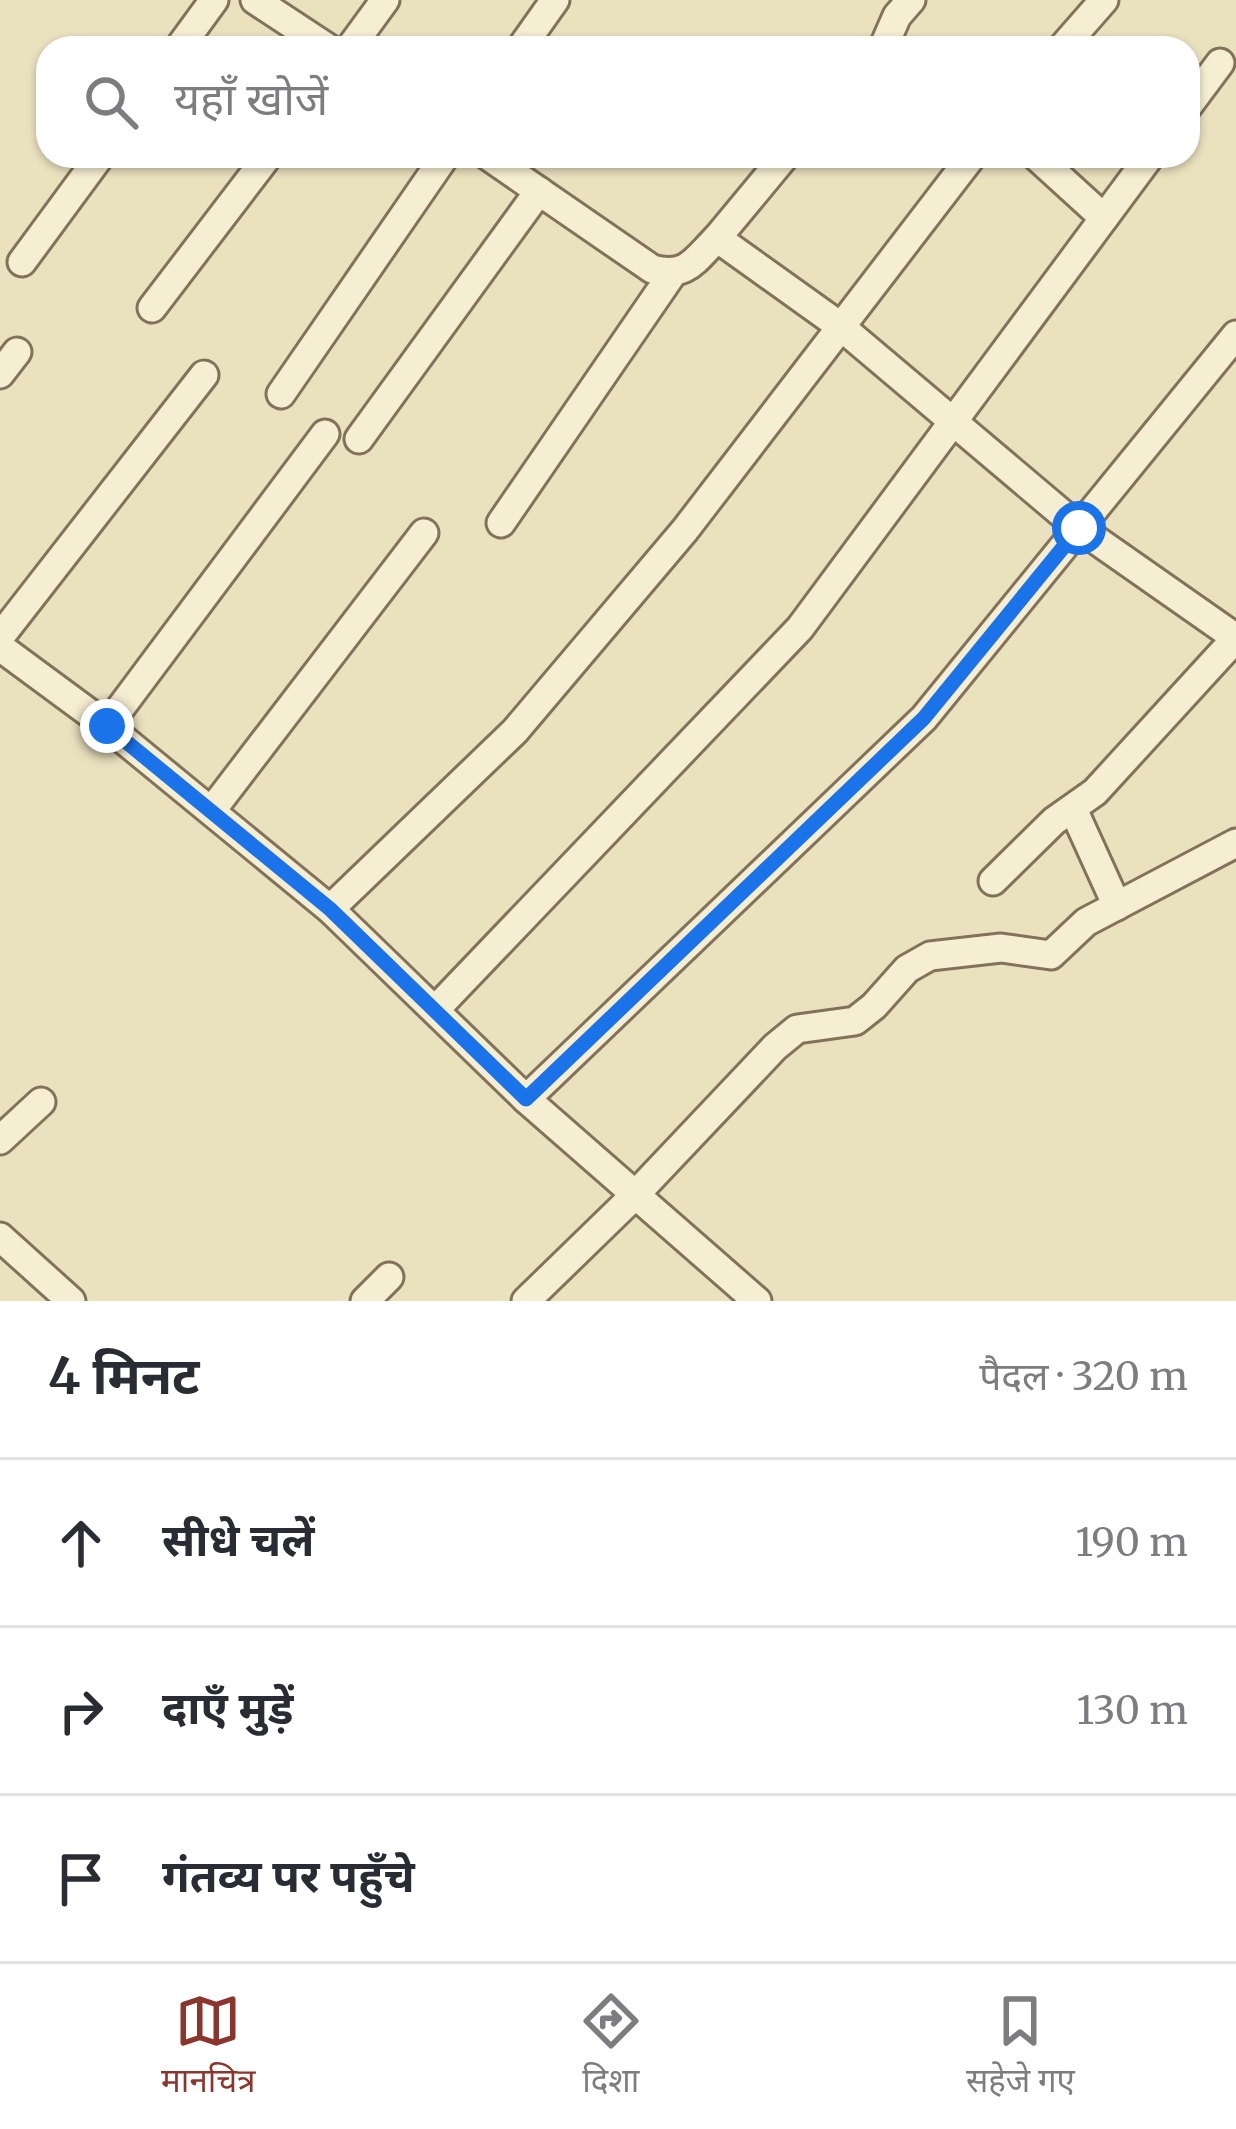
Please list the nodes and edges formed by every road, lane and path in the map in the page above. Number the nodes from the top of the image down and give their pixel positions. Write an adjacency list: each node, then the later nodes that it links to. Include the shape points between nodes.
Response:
1 (214, 0): 7 (street)
2 (255, 0): 8 (street)
3 (385, 0): 9 (street)
4 (555, 0): 10 (street)
5 (911, 0): 11 (street)
6 (1104, 0): 12 (street)
7 (188, 36)
8 (310, 36)
9 (359, 36)
10 (530, 36)
11 (888, 36)
12 (1072, 36)
13 (1220, 63): 14 (street)
14 (1200, 90)
15 (91, 168): 26 (street)
16 (259, 168): 28 (street)
17 (437, 168): 32 (street)
18 (505, 168): 23 (street)
19 (775, 168): 25 (street)
20 (963, 168): 29 (street)
21 (1049, 168): 24 (street)
22 (1141, 168): 24 (street)
23 (539, 191): 27 (street, via 652,269); 35 (street)
24 (1104, 218): 33 (street)
25 (717, 238): 27 (street); 29 (street)
26 (22, 262)
27 (672, 274): 36 (street)
28 (152, 308)
29 (841, 326): 33 (street); 47 (street, via 685,530 515,731)
30 (1236, 335): 37 (street)
31 (203, 375): 39 (street)
32 (281, 394)
33 (952, 421): 37 (street); 48 (street, via 800,628)
34 (325, 434): 41 (street)
35 (359, 439)
36 (501, 523)
37 (1079, 528): 42 (street, via 1236,638); 49 (street, via 924,718)
38 (424, 533): 43 (street)
39 (0, 637)
40 (0, 647): 41 (street)
41 (107, 726): 43 (street)
42 (1073, 808): 45 (street); 46 (street)
43 (212, 810): 47 (street)
44 (1236, 843): 46 (street)
45 (993, 881)
46 (1117, 906): 52 (street, via 1051,955 1001,948 929,956 855,1021 797,1029)
47 (330, 909): 48 (street)
48 (436, 1010): 49 (street)
49 (526, 1099): 52 (street)
50 (41, 1102): 51 (street)
51 (0, 1140)
52 (635, 1195): 57 (street); 58 (street)
53 (0, 1237): 55 (street)
54 (389, 1277): 56 (street)
55 (71, 1301)
56 (365, 1301)
57 (526, 1301)
58 (758, 1301)

